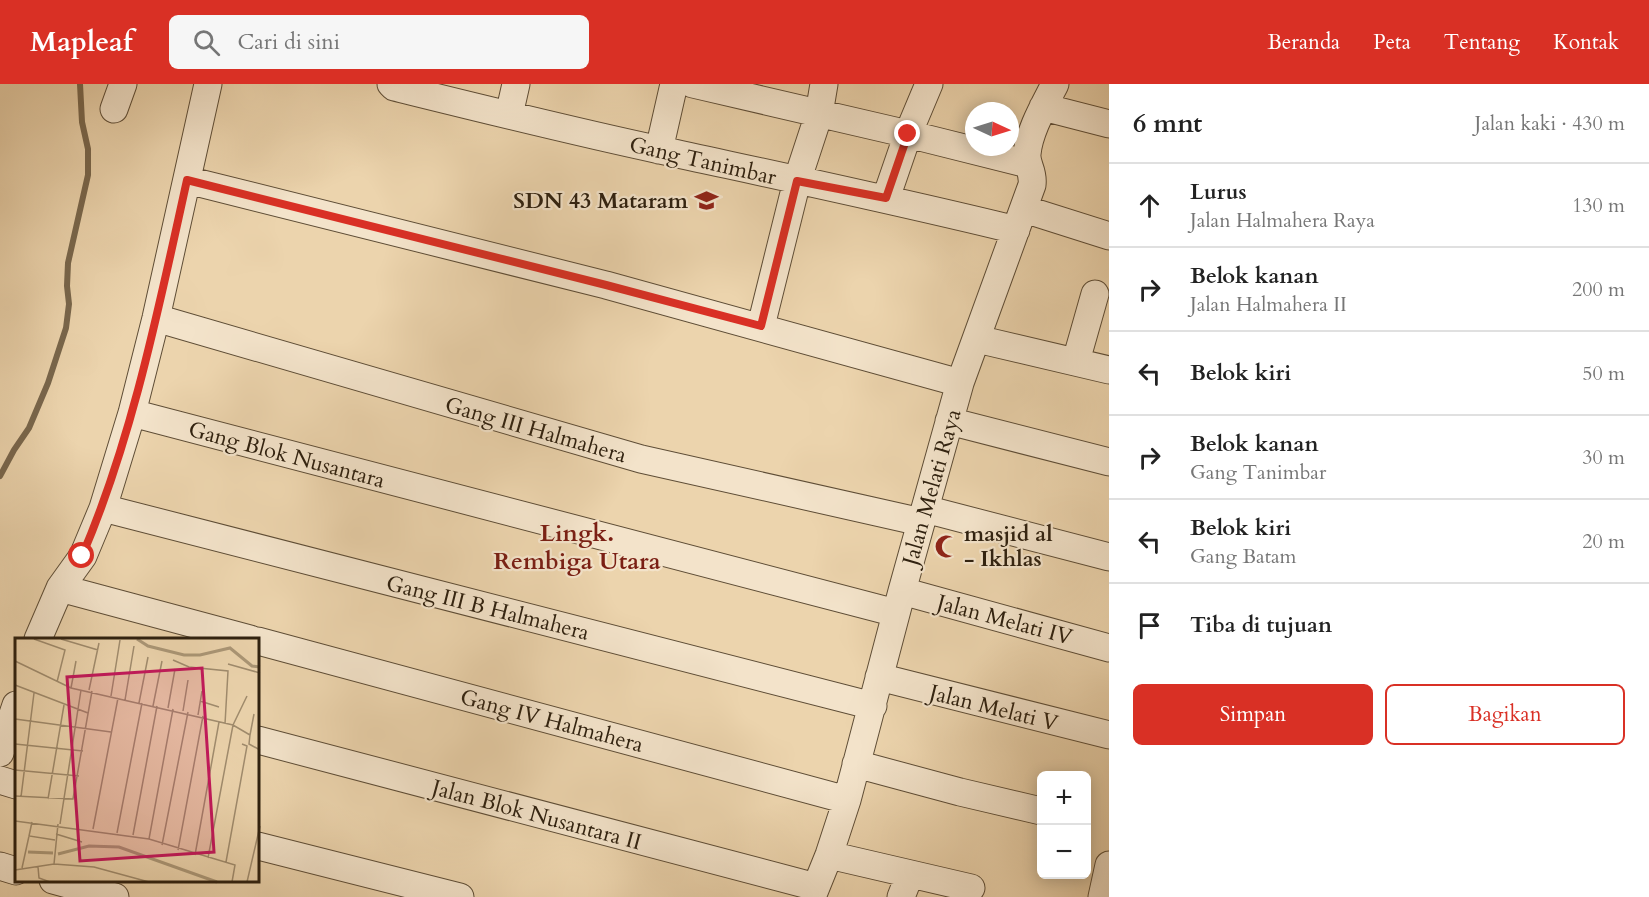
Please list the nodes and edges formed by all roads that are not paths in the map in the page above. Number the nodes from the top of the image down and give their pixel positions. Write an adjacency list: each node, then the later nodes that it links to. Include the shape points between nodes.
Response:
1 (123, 84): 10 (street)
2 (208, 84): 17 (street)
3 (391, 84): 12 (street, Gang Tanimbar)
4 (516, 84): 12 (street)
5 (674, 84): 15 (street)
6 (693, 84): 11 (street)
7 (825, 84): 11 (street)
8 (929, 84): 14 (street)
9 (1049, 95): 13 (street); 16 (street, Jalan Melati Raya, via 1029,147)
10 (114, 109)
11 (819, 114): 14 (street); 18 (street)
12 (509, 115): 15 (street, Gang Tanimbar)
13 (1109, 124)
14 (908, 134): 16 (street); 19 (street)
15 (659, 150): 18 (street, Gang Tanimbar)
16 (1028, 164): 20 (street, Jalan Melati Raya, via 1033,177)
17 (187, 180): 23 (street); 24 (street)
18 (797, 181): 19 (street, Gang Tanimbar); 24 (street)
19 (886, 198): 20 (street, Gang Tanimbar)
20 (1020, 220): 21 (street, Gang Tanimbar); 25 (street, Jalan Melati Raya)
21 (1109, 236)
22 (1095, 294): 26 (street)
23 (156, 318): 29 (street); 33 (street, Gang III Halmahera, via 641,459)
24 (761, 326): 28 (street)
25 (977, 339): 26 (street); 28 (street, Jalan Melati Raya)
26 (1076, 362): 27 (street)
27 (1109, 370)
28 (960, 383): 30 (street, Jalan Melati Raya)
29 (132, 413): 32 (street); 36 (street, Gang Blok Nusantara)
30 (949, 421): 31 (street); 33 (street, Jalan Melati Raya)
31 (1109, 462)
32 (103, 508): 35 (street, via 82,556); 42 (street, Gang III B Halmahera)
33 (923, 515): 34 (street, Gang III Halmahera); 36 (street, Jalan Melati Raya)
34 (1109, 557)
35 (60, 588): 37 (street); 38 (street)
36 (899, 602): 40 (street, Jalan Melati IV); 41 (street, Jalan Melati Raya)
37 (39, 638)
38 (246, 638)
39 (260, 642): 50 (street, Gang IV Halmahera)
40 (1109, 648)
41 (879, 677): 42 (street, Jalan Melati Raya); 44 (street, Jalan Melati V)
42 (873, 706): 47 (street, Jalan Melati Raya)
43 (15, 708): 46 (street)
44 (1109, 735)
45 (260, 741): 60 (street, Jalan Blok Nusantara II)
46 (0, 753)
47 (856, 764): 50 (street, Jalan Melati Raya); 51 (street)
48 (0, 780): 49 (street)
49 (15, 784)
50 (847, 800): 53 (street, Jalan Melati Raya)
51 (1037, 810)
52 (260, 847): 62 (street)
53 (829, 855): 58 (street); 60 (street, Jalan Melati Raya)
54 (1109, 865): 63 (street)
55 (0, 866): 56 (street)
56 (15, 871)
57 (60, 882): 61 (street)
58 (906, 885): 59 (street)
59 (971, 888)
60 (814, 892)
61 (115, 897)
62 (460, 897)
63 (1102, 897)

